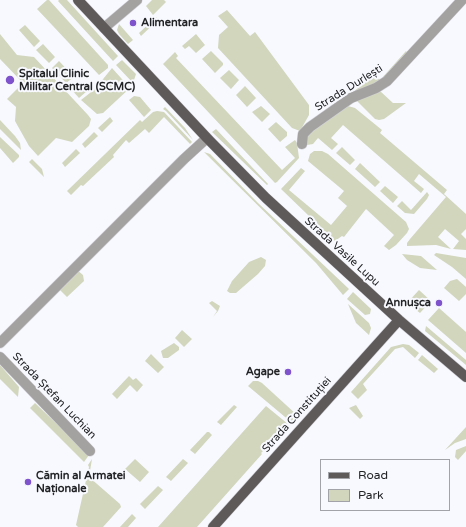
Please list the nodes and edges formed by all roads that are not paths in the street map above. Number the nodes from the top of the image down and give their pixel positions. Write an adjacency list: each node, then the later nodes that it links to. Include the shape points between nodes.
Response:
1 (78, 0): 4 (main road, Strada Vasile Lupu)
2 (136, 0): 4 (street)
3 (462, 0): 6 (street, Strada Durlești, via 386,81 352,98 310,127 303,134)
4 (104, 28): 5 (main road, Strada Vasile Lupu)
5 (207, 138): 7 (main road, Strada Vasile Lupu, via 300,231); 8 (street)
6 (302, 144)
7 (399, 320): 10 (main road, Strada Vasile Lupu); 12 (main road, Strada Constituției)
8 (0, 343)
9 (0, 357): 11 (street, Strada Ștefan Luchian)
10 (466, 377)
11 (90, 451)
12 (213, 527)

